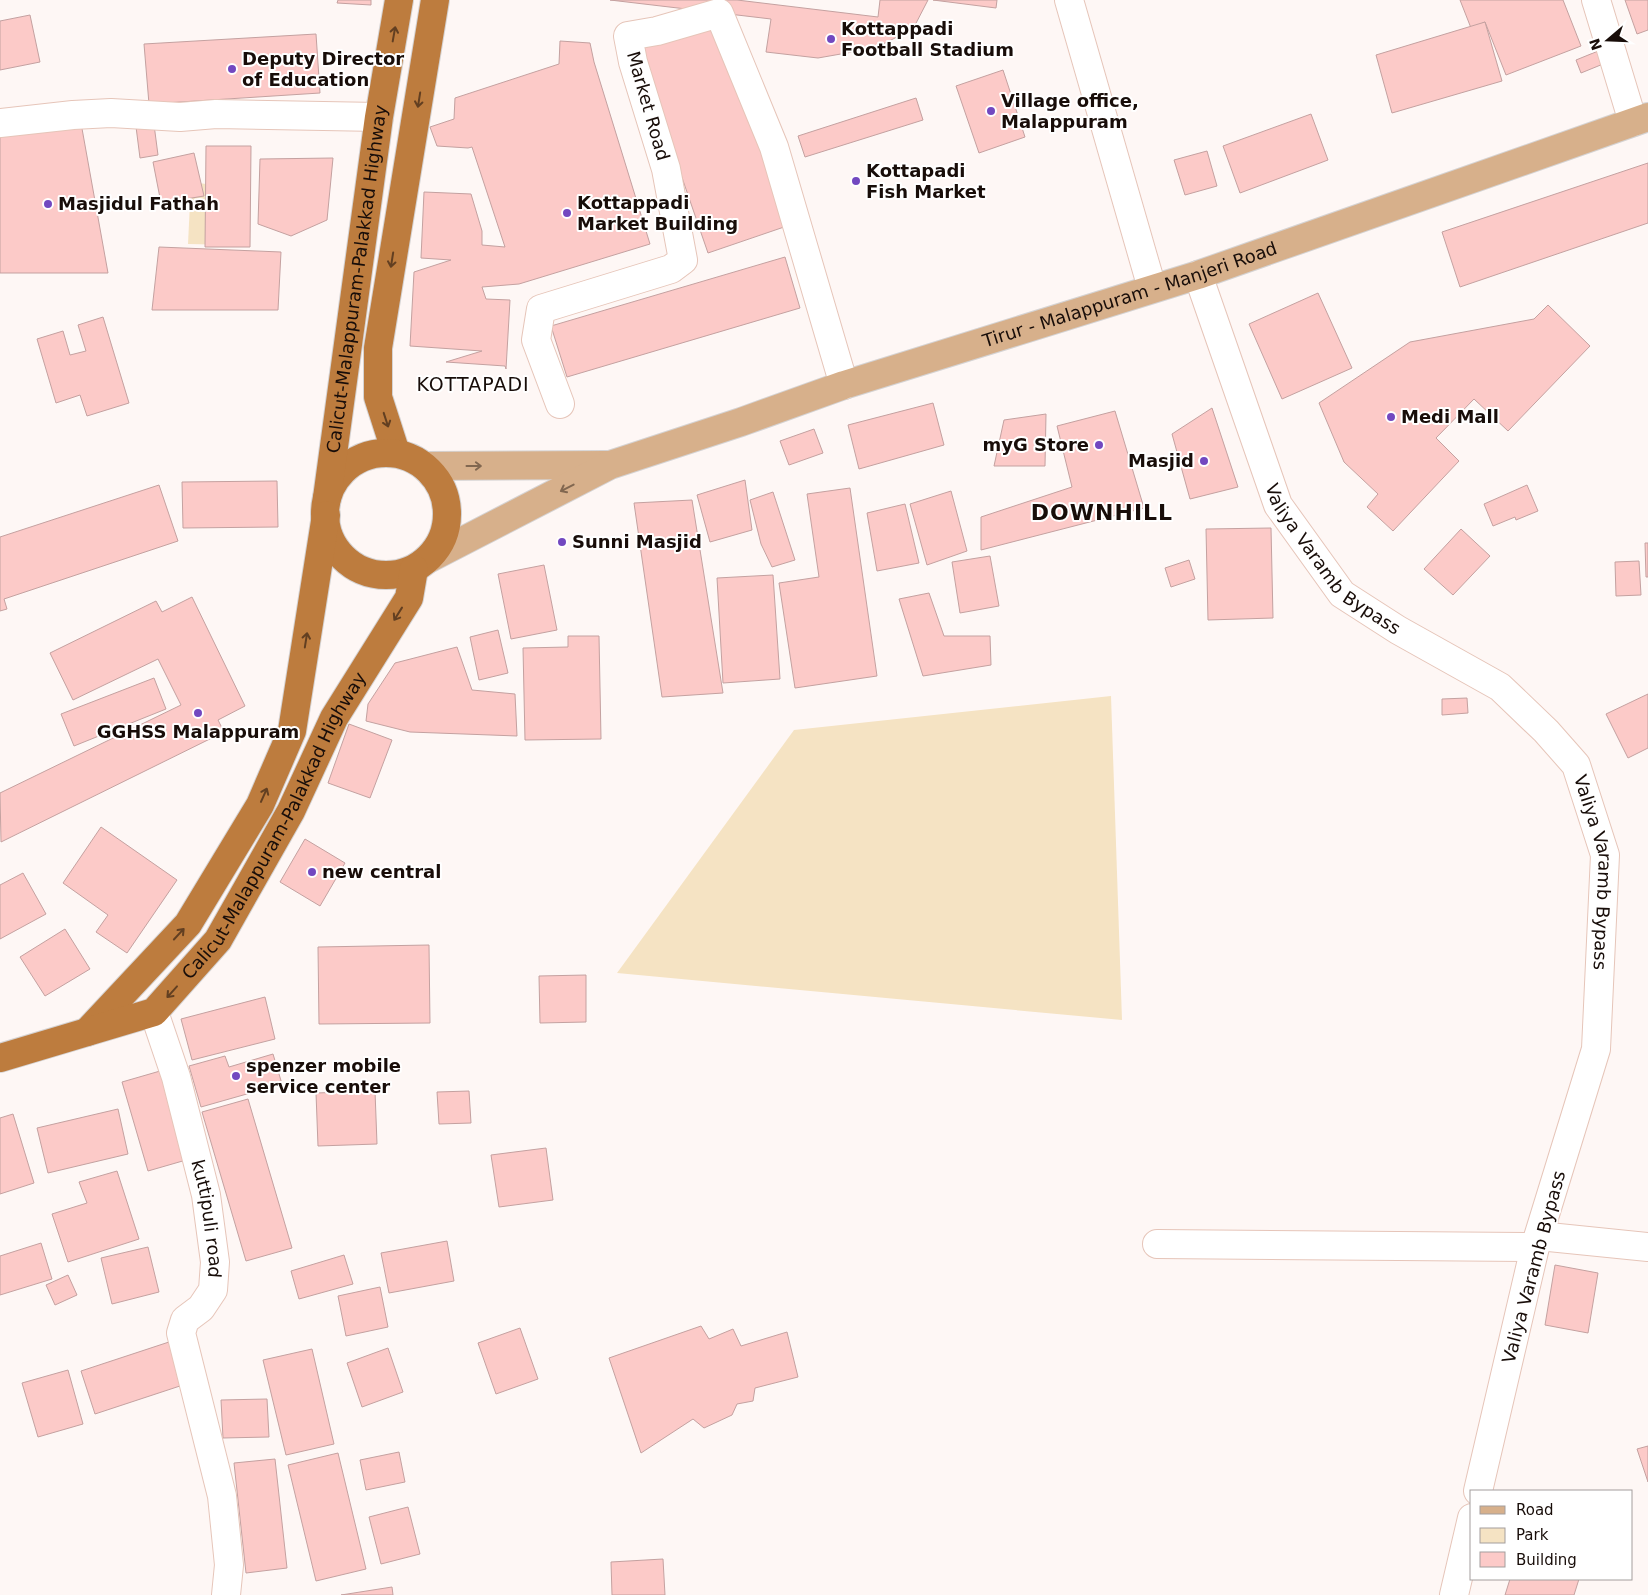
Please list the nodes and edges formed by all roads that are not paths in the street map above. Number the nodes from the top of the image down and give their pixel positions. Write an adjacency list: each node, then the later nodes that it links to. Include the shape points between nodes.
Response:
1 (399, 0): 5 (highway, Calicut-Malappuram-Palakkad Highway, one-way to 1)
2 (435, 0): 12 (highway, Calicut-Malappuram-Palakkad Highway, one-way to 12, via 378,348 378,397)
3 (1069, 0): 9 (street)
4 (1596, 0): 6 (street)
5 (380, 117): 7 (street, via 216,114 180,117 111,113); 15 (highway, Calicut-Malappuram-Palakkad Highway)
6 (1641, 120): 8 (main road, Tirur - Malappuram - Manjeri Road)
7 (0, 123)
8 (1198, 275): 9 (main road, Tirur - Malappuram - Manjeri Road); 20 (street, Valiya Varamb Bypass, via 1278,505 1342,594 1398,630 1500,687 1576,765 1605,855 1596,1049)
9 (1152, 288): 10 (main road, Tirur - Malappuram - Manjeri Road)
10 (844, 385): 11 (street, Market Road, via 774,147 719,13 628,36 666,169 683,260 671,269 541,309 536,340); 13 (main road, Tirur - Malappuram - Manjeri Road)
11 (560, 404)
12 (396, 453): 14 (highway); 15 (highway, via 376,453 359,458 345,468 334,482)
13 (610, 465): 14 (main road, Tirur - Malappuram - Manjeri Road, one-way to 13); 16 (main road, Tirur - Malappuram - Manjeri Road, one-way to 16)
14 (425, 466): 16 (highway, via 445,494 448,512 446,530)
15 (326, 507): 16 (highway, via 328,532 336,548 363,570 380,575 397,574); 18 (highway, Calicut-Malappuram-Palakkad Highway, one-way to 15, via 188,924 260,805 292,731)
16 (421, 564): 17 (highway, Calicut-Malappuram-Palakkad Highway, one-way to 17, via 408,598 334,718 291,811 218,940)
17 (154, 1012): 18 (highway); 25 (street, kuttipuli road, via 176,1077 206,1195 215,1262 213,1290 201,1308 186,1320 181,1333 222,1496 229,1565)
18 (86, 1034): 19 (highway)
19 (0, 1058)
20 (1537, 1241): 21 (street); 22 (street); 23 (street, Valiya Varamb Bypass)
21 (1157, 1244)
22 (1648, 1246)
23 (1478, 1490)
24 (1470, 1527): 26 (street)
25 (226, 1595)
26 (1454, 1595)

